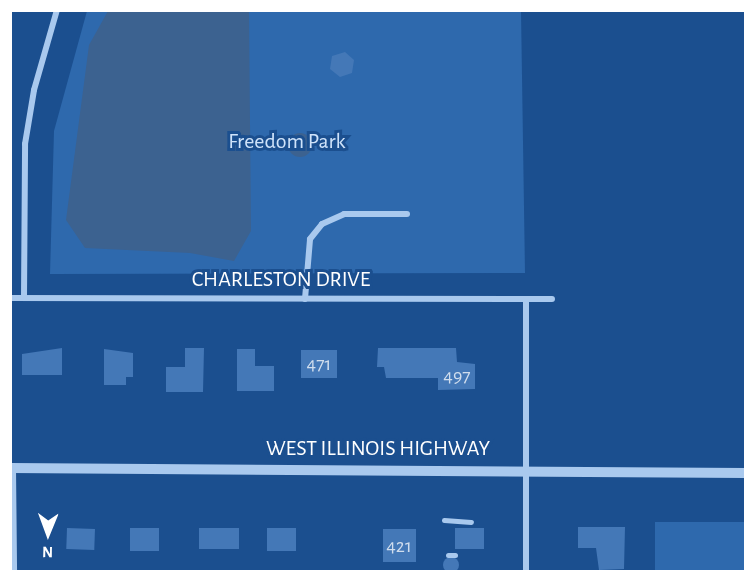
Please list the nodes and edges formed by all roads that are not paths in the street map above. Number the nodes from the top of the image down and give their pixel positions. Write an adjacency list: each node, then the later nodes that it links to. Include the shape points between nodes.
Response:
1 (57, 10): 4 (street, via 34,90 25,144)
2 (407, 214): 5 (street, via 344,214 322,224 310,239)
3 (10, 298): 4 (street, CHARLESTON DRIVE)
4 (24, 298): 5 (street, CHARLESTON DRIVE)
5 (305, 298): 6 (street, CHARLESTON DRIVE)
6 (526, 299): 7 (street, CHARLESTON DRIVE); 9 (street)
7 (552, 299)
8 (12, 468): 9 (street, WEST ILLINOIS HIGHWAY); 15 (street)
9 (527, 468): 10 (street, WEST ILLINOIS HIGHWAY); 16 (street)
10 (746, 472)
11 (444, 520): 12 (street)
12 (471, 522)
13 (448, 555): 14 (street)
14 (455, 555)
15 (14, 572)
16 (526, 572)

